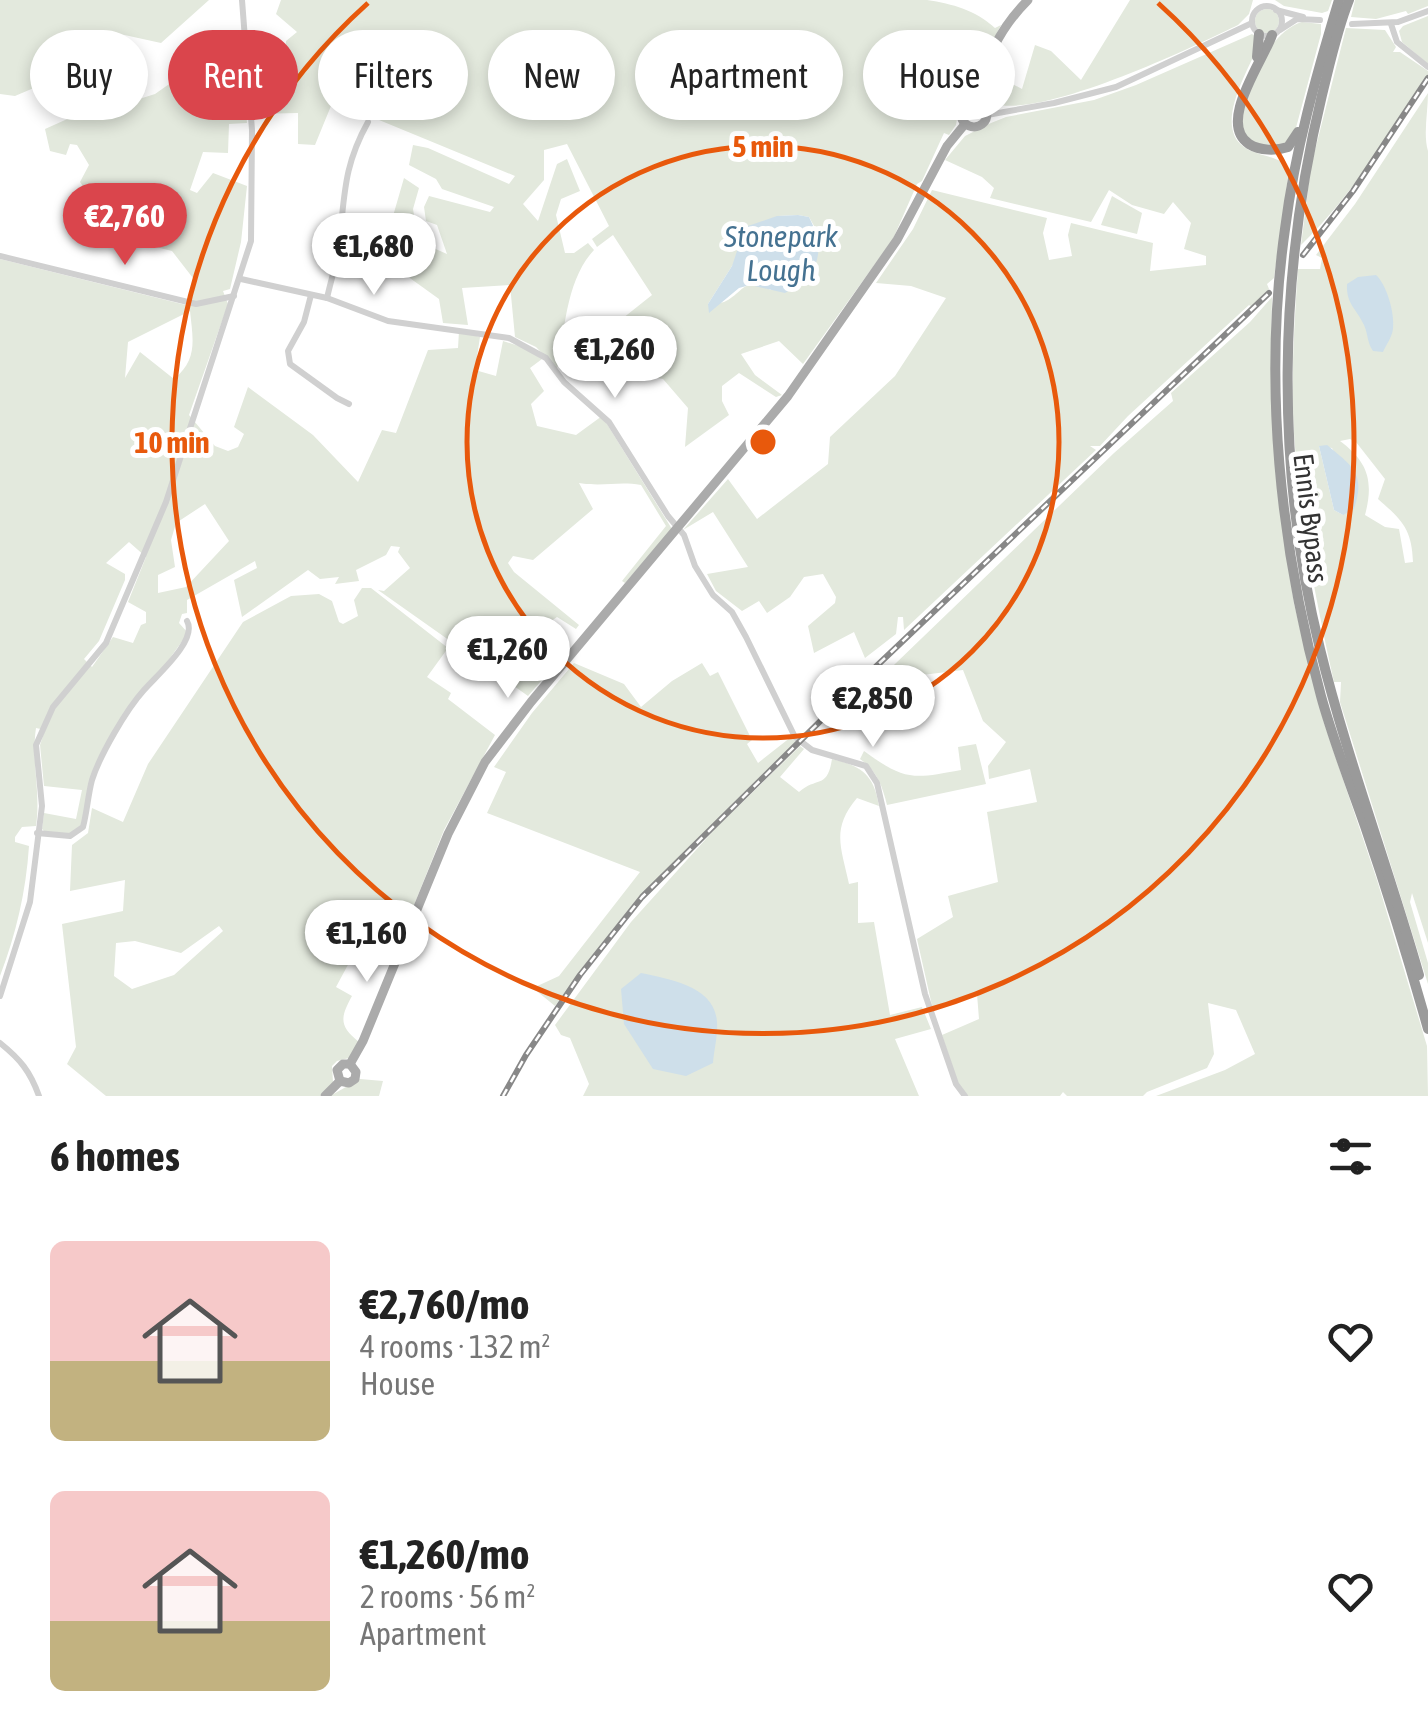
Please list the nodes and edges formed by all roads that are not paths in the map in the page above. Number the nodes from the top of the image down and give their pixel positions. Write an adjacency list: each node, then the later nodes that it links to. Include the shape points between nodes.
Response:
1 (242, 0): 21 (street, via 252,130 251,241)
2 (1028, 0): 10 (main road)
3 (1339, 0): 13 (highway, Ennis Bypass)
4 (1349, 0): 30 (highway, Ennis Bypass, via 1314,128 1296,232 1287,340 1290,449 1319,647)
5 (1262, 4): 6 (street); 11 (street, via 1254,14)
6 (1276, 10): 11 (street, via 1282,22); 11 (street, via 1317,20 1297,19)
7 (1428, 11): 9 (street)
8 (1352, 24): 9 (street)
9 (1390, 24): 12 (street, via 1397,42)
10 (1004, 30)
11 (1266, 31): 13 (highway, via 1238,109 1242,138 1258,148 1288,147); 14 (street, via 1116,87); 19 (highway, via 1233,124 1246,146 1288,164)
12 (1428, 67)
13 (1309, 100): 19 (highway, Ennis Bypass)
14 (1015, 110)
15 (963, 120): 18 (main road)
16 (983, 120): 18 (main road)
17 (368, 122): 24 (street, via 344,181)
18 (965, 124): 26 (main road, via 858,299 767,423)
19 (1290, 191): 31 (highway, Ennis Bypass, via 1276,362 1292,562 1322,699)
20 (0, 256): 23 (street, via 196,304)
21 (241, 279): 22 (street); 23 (street)
22 (311, 294): 24 (street); 25 (street, via 288,351 290,364)
23 (234, 296): 28 (street, via 166,502 106,643 68,686 40,734)
24 (328, 298): 26 (street, via 388,321 484,333 534,348 609,422)
25 (349, 404)
26 (678, 528): 34 (main road, via 485,762 350,1064 354,1079 340,1080); 35 (street, via 713,595 746,637 795,738 866,766 878,782 925,994)
27 (187, 621): 28 (street, via 189,638 133,705 96,771 83,827 70,836)
28 (38, 833): 29 (street, via 30,902)
29 (0, 996)
30 (1428, 1005)
31 (1428, 1029)
32 (0, 1043): 33 (street, via 21,1059)
33 (39, 1096)
34 (325, 1096)
35 (965, 1096)

